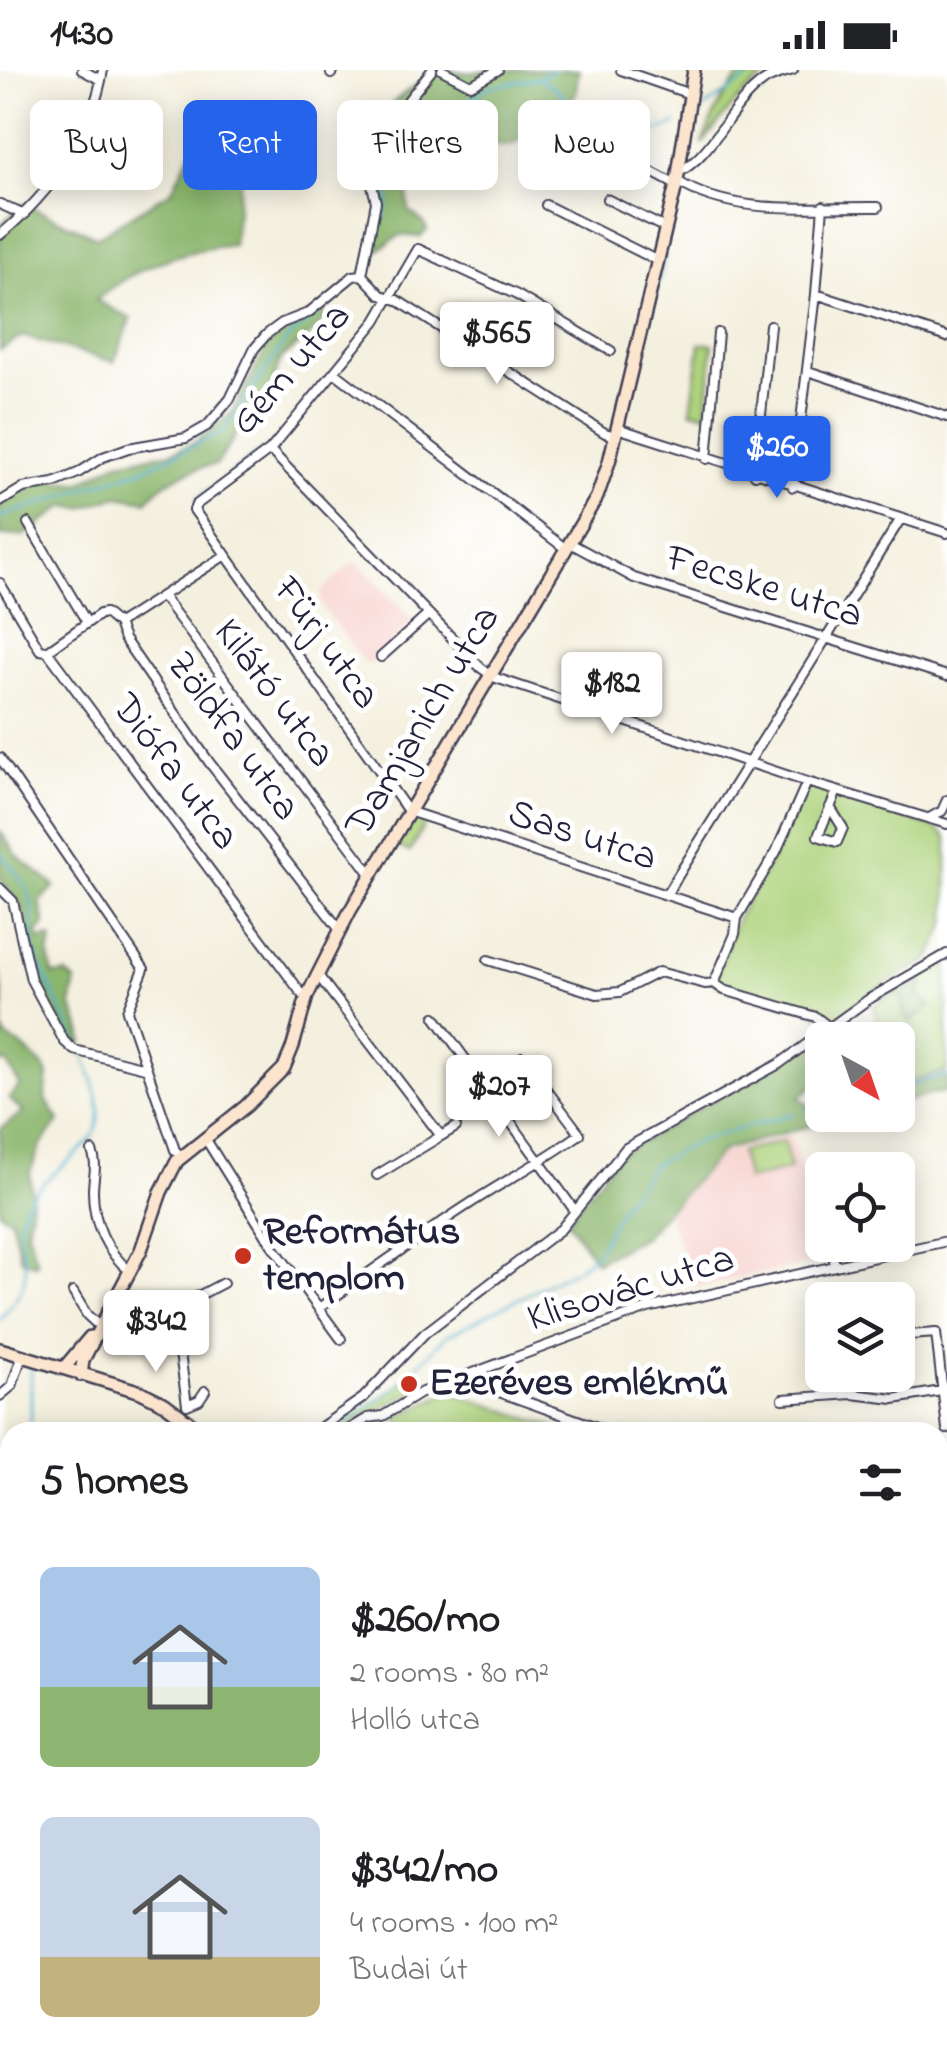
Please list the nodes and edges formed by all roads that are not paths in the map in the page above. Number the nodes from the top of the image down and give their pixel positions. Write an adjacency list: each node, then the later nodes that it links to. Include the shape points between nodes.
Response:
1 (82, 70): 8 (street)
2 (432, 70): 21 (street, via 372,131 368,168 376,202)
3 (442, 70): 4 (street, via 471,84)
4 (498, 70)
5 (621, 70): 9 (street)
6 (694, 70): 9 (main road, Damjanich utca)
7 (794, 70): 11 (street, via 767,78 750,93)
8 (102, 75): 17 (street, via 84,133)
9 (690, 94): 11 (main road, Damjanich utca)
10 (650, 167): 11 (street)
11 (677, 180): 15 (street, via 701,196); 18 (main road, Damjanich utca)
12 (607, 199): 18 (street)
13 (0, 204): 17 (street)
14 (546, 205): 20 (street)
15 (823, 206): 16 (street); 22 (street)
16 (878, 207)
17 (24, 215): 19 (street)
18 (666, 228): 20 (main road, Damjanich utca)
19 (0, 235)
20 (658, 262): 31 (main road, Damjanich utca)
21 (362, 275): 23 (street); 36 (street, via 266,334 207,426 186,438 103,457)
22 (816, 294): 26 (street); 29 (street)
23 (390, 299): 27 (street, Gém utca, via 422,248); 28 (street, Gém utca); 31 (street, via 605,434)
24 (770, 325): 34 (street)
25 (718, 332): 33 (street)
26 (947, 337)
27 (612, 351)
28 (334, 372): 32 (street, Gém utca); 41 (street, Fecske utca)
29 (808, 372): 30 (street); 35 (street)
30 (947, 417)
31 (616, 432): 33 (street); 41 (main road, Damjanich utca, via 597,497)
32 (270, 450): 37 (street, Gém utca); 45 (street)
33 (707, 459): 34 (street)
34 (755, 474): 35 (street)
35 (794, 487): 38 (street)
36 (0, 502)
37 (194, 510): 42 (street, Fürj utca)
38 (900, 520): 40 (street); 48 (street)
39 (28, 523): 46 (street)
40 (947, 534)
41 (568, 546): 48 (street, Fecske utca, via 634,578); 51 (main road, Damjanich utca)
42 (224, 556): 44 (street); 59 (street, Fürj utca)
43 (0, 583): 49 (street, Diófa utca, via 40,650)
44 (164, 597): 47 (street); 62 (street, Kilátó utca)
45 (429, 614): 50 (street); 51 (street)
46 (86, 621): 47 (street, via 105,613); 49 (street)
47 (118, 624): 66 (street, Zöldfa utca, via 210,762)
48 (825, 639): 52 (street, Fecske utca); 54 (street)
49 (47, 651): 71 (street, Diófa utca)
50 (381, 657)
51 (490, 674): 54 (street); 59 (main road, Damjanich utca)
52 (947, 676)
53 (0, 758): 77 (street, via 144,969 127,1010)
54 (750, 764): 55 (street); 64 (street)
55 (807, 782): 56 (street); 65 (street)
56 (837, 791): 58 (street); 60 (street)
57 (947, 800): 60 (street, via 942,812)
58 (830, 807)
59 (408, 810): 62 (main road, Damjanich utca); 64 (street, Sas utca)
60 (929, 817): 61 (street)
61 (947, 824)
62 (371, 874): 66 (main road, Damjanich utca)
63 (0, 888): 77 (street, via 14,901 26,962 64,1041 74,1050)
64 (666, 895): 65 (street, Sas utca)
65 (737, 918): 70 (street)
66 (340, 930): 69 (main road, Damjanich utca)
67 (947, 954): 74 (street)
68 (488, 960): 70 (street, via 597,994 620,992 659,972)
69 (317, 974): 71 (main road, Damjanich utca); 79 (street)
70 (714, 983): 73 (street)
71 (307, 996): 80 (main road, Damjanich utca, via 278,1077)
72 (435, 1017): 83 (street)
73 (822, 1022)
74 (838, 1022)
75 (805, 1046): 85 (street, via 626,1148)
76 (522, 1057): 83 (street, via 580,1132)
77 (146, 1068): 82 (street)
78 (456, 1127): 79 (street)
79 (441, 1136): 84 (street)
80 (205, 1138): 82 (main road, Damjanich utca); 92 (street)
81 (92, 1151): 89 (street, via 100,1232)
82 (181, 1157): 89 (main road, Damjanich utca)
83 (539, 1164): 85 (street); 92 (street)
84 (376, 1175)
85 (576, 1211): 109 (street, via 425,1332 363,1398)
86 (947, 1240): 88 (street, Klisovác utca)
87 (834, 1262): 88 (street)
88 (835, 1265): 102 (street, Klisovác utca, via 648,1308)
89 (131, 1272): 93 (main road, Damjanich utca)
90 (224, 1283): 93 (street, via 179,1306 148,1308 130,1319)
91 (72, 1292): 94 (street)
92 (319, 1308): 96 (street)
93 (111, 1310): 94 (main road, Damjanich utca)
94 (100, 1327): 100 (main road); 101 (main road)
95 (915, 1335): 103 (street, via 936,1333)
96 (341, 1339)
97 (0, 1350): 99 (main road)
98 (180, 1354): 107 (street)
99 (22, 1356): 100 (main road); 105 (street, via 12,1386)
100 (64, 1368): 101 (main road)
101 (81, 1375): 107 (main road)
102 (460, 1378): 110 (street, Klisovác utca); 111 (street)
103 (945, 1391): 106 (street, via 894,1399); 112 (street)
104 (205, 1392): 107 (street)
105 (0, 1396)
106 (783, 1399)
107 (183, 1410): 108 (main road)
108 (193, 1422)
109 (328, 1422)
110 (361, 1422)
111 (583, 1422)
112 (947, 1422)

